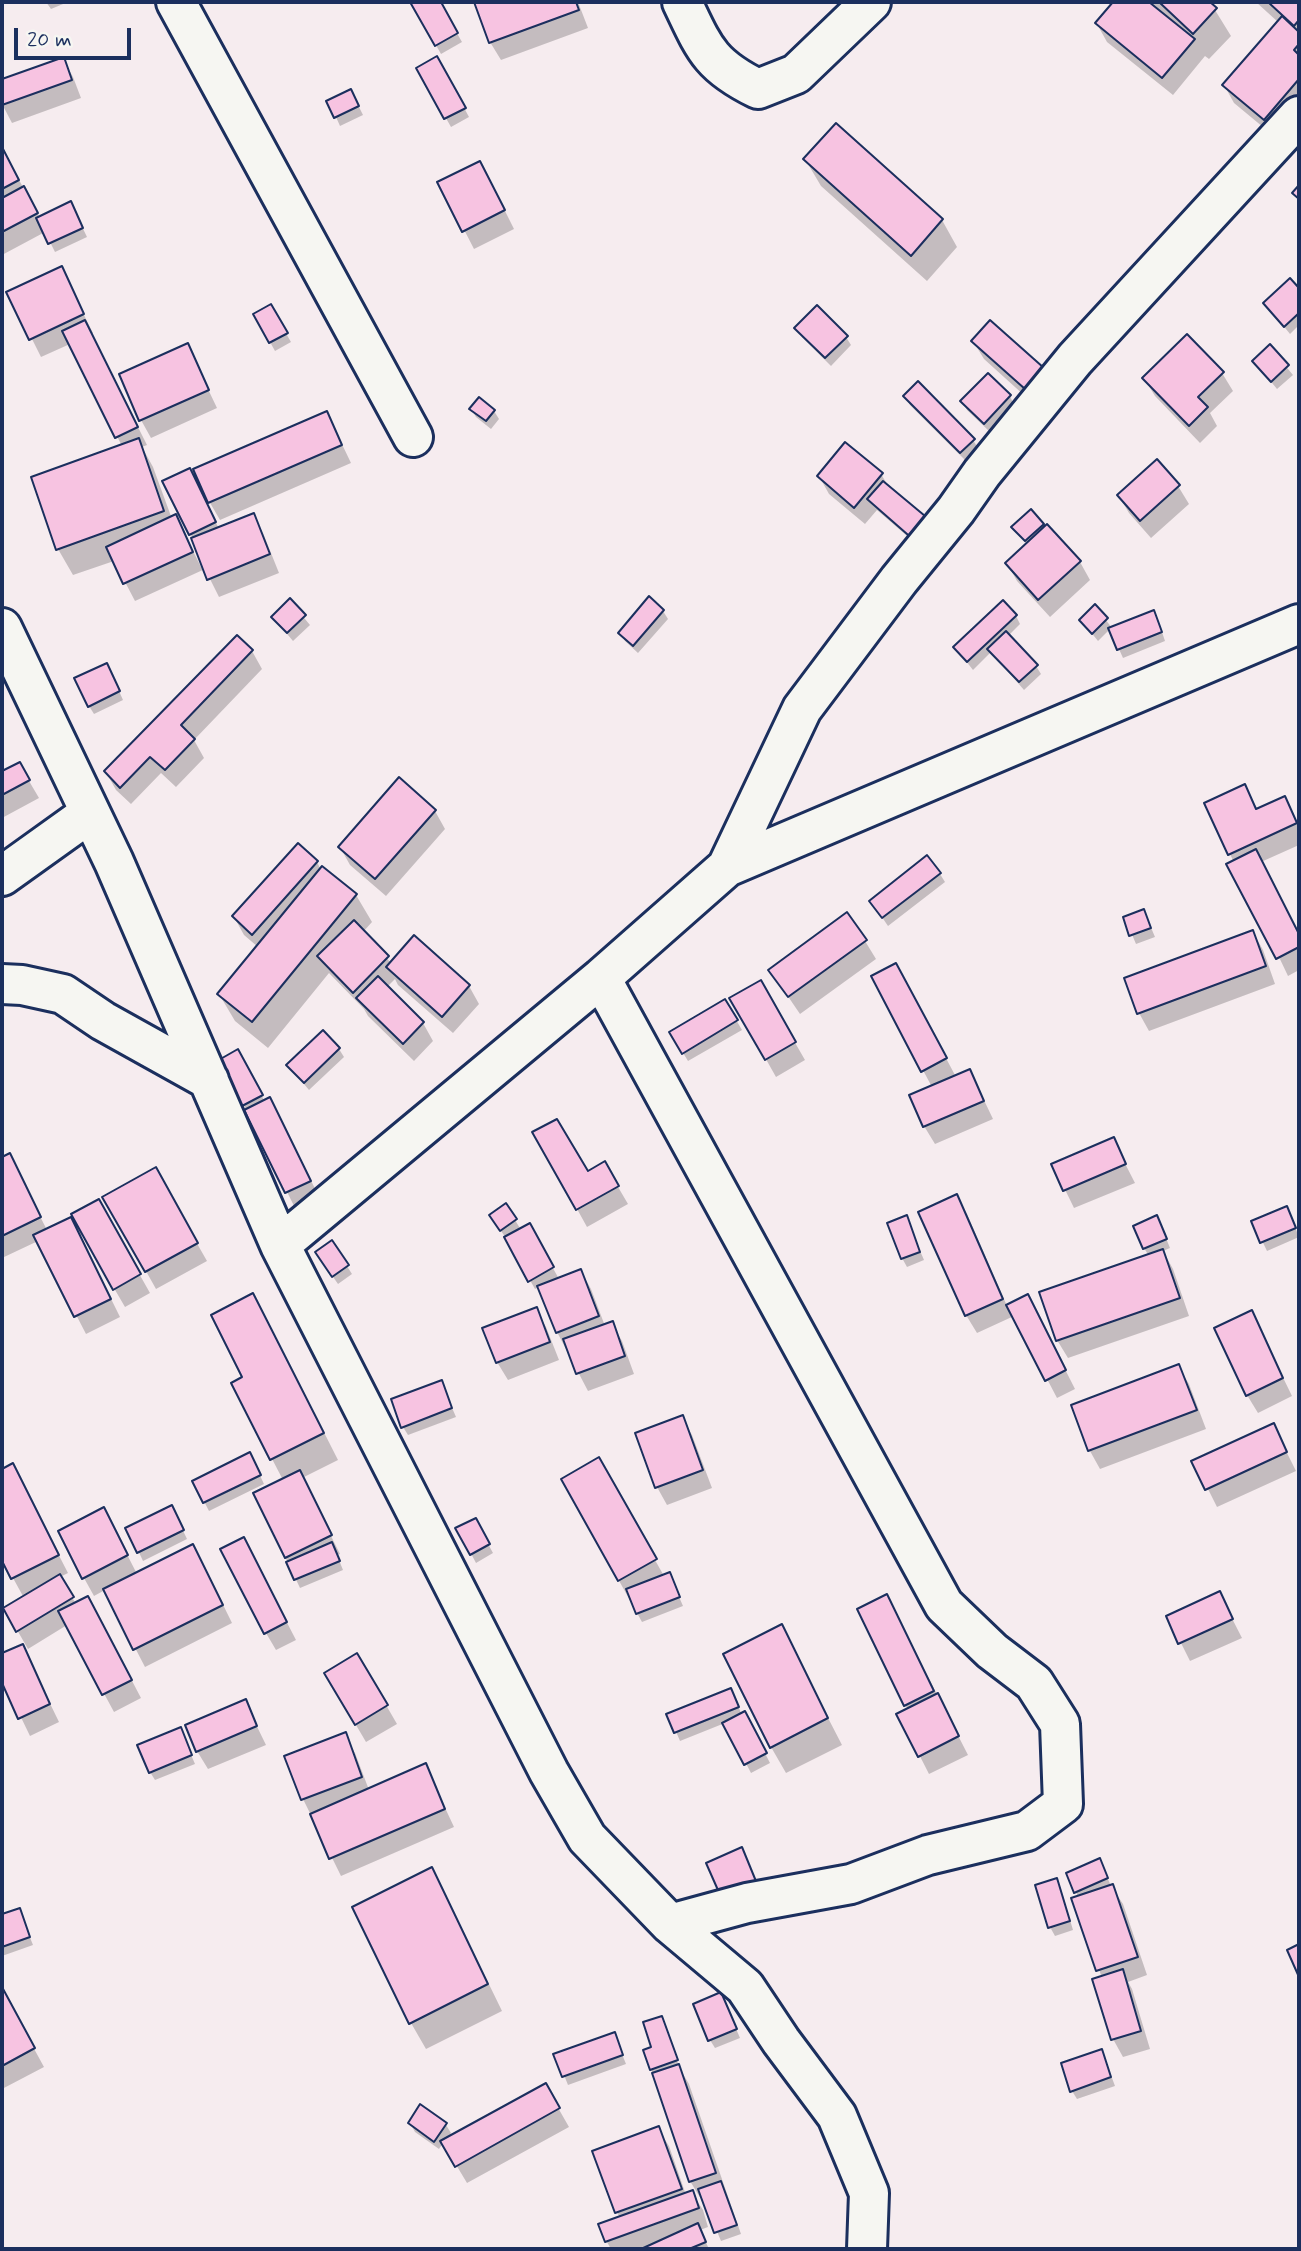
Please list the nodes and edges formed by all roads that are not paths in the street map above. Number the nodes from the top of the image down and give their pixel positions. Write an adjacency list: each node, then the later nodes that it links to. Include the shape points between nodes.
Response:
1 (176, 2): 5 (street)
2 (682, 2): 3 (street, via 705,51 732,76 758,89 796,74)
3 (871, 2)
4 (1299, 116): 9 (street, via 1075,359 891,590 802,709)
5 (413, 437)
6 (1299, 624): 9 (street)
7 (2, 628): 8 (street)
8 (90, 813): 10 (street); 13 (street)
9 (727, 867): 11 (street)
10 (2, 876)
11 (601, 978): 14 (street); 15 (street, via 944,1605 1034,1684 1060,1724 1063,1804 1027,1831 928,1855 851,1884 747,1903)
12 (2, 985): 13 (street, via 63,994)
13 (209, 1080): 14 (street)
14 (280, 1245): 15 (street, via 587,1838)
15 (670, 1924): 16 (street, via 745,1987 837,2116 869,2193)
16 (867, 2249)

